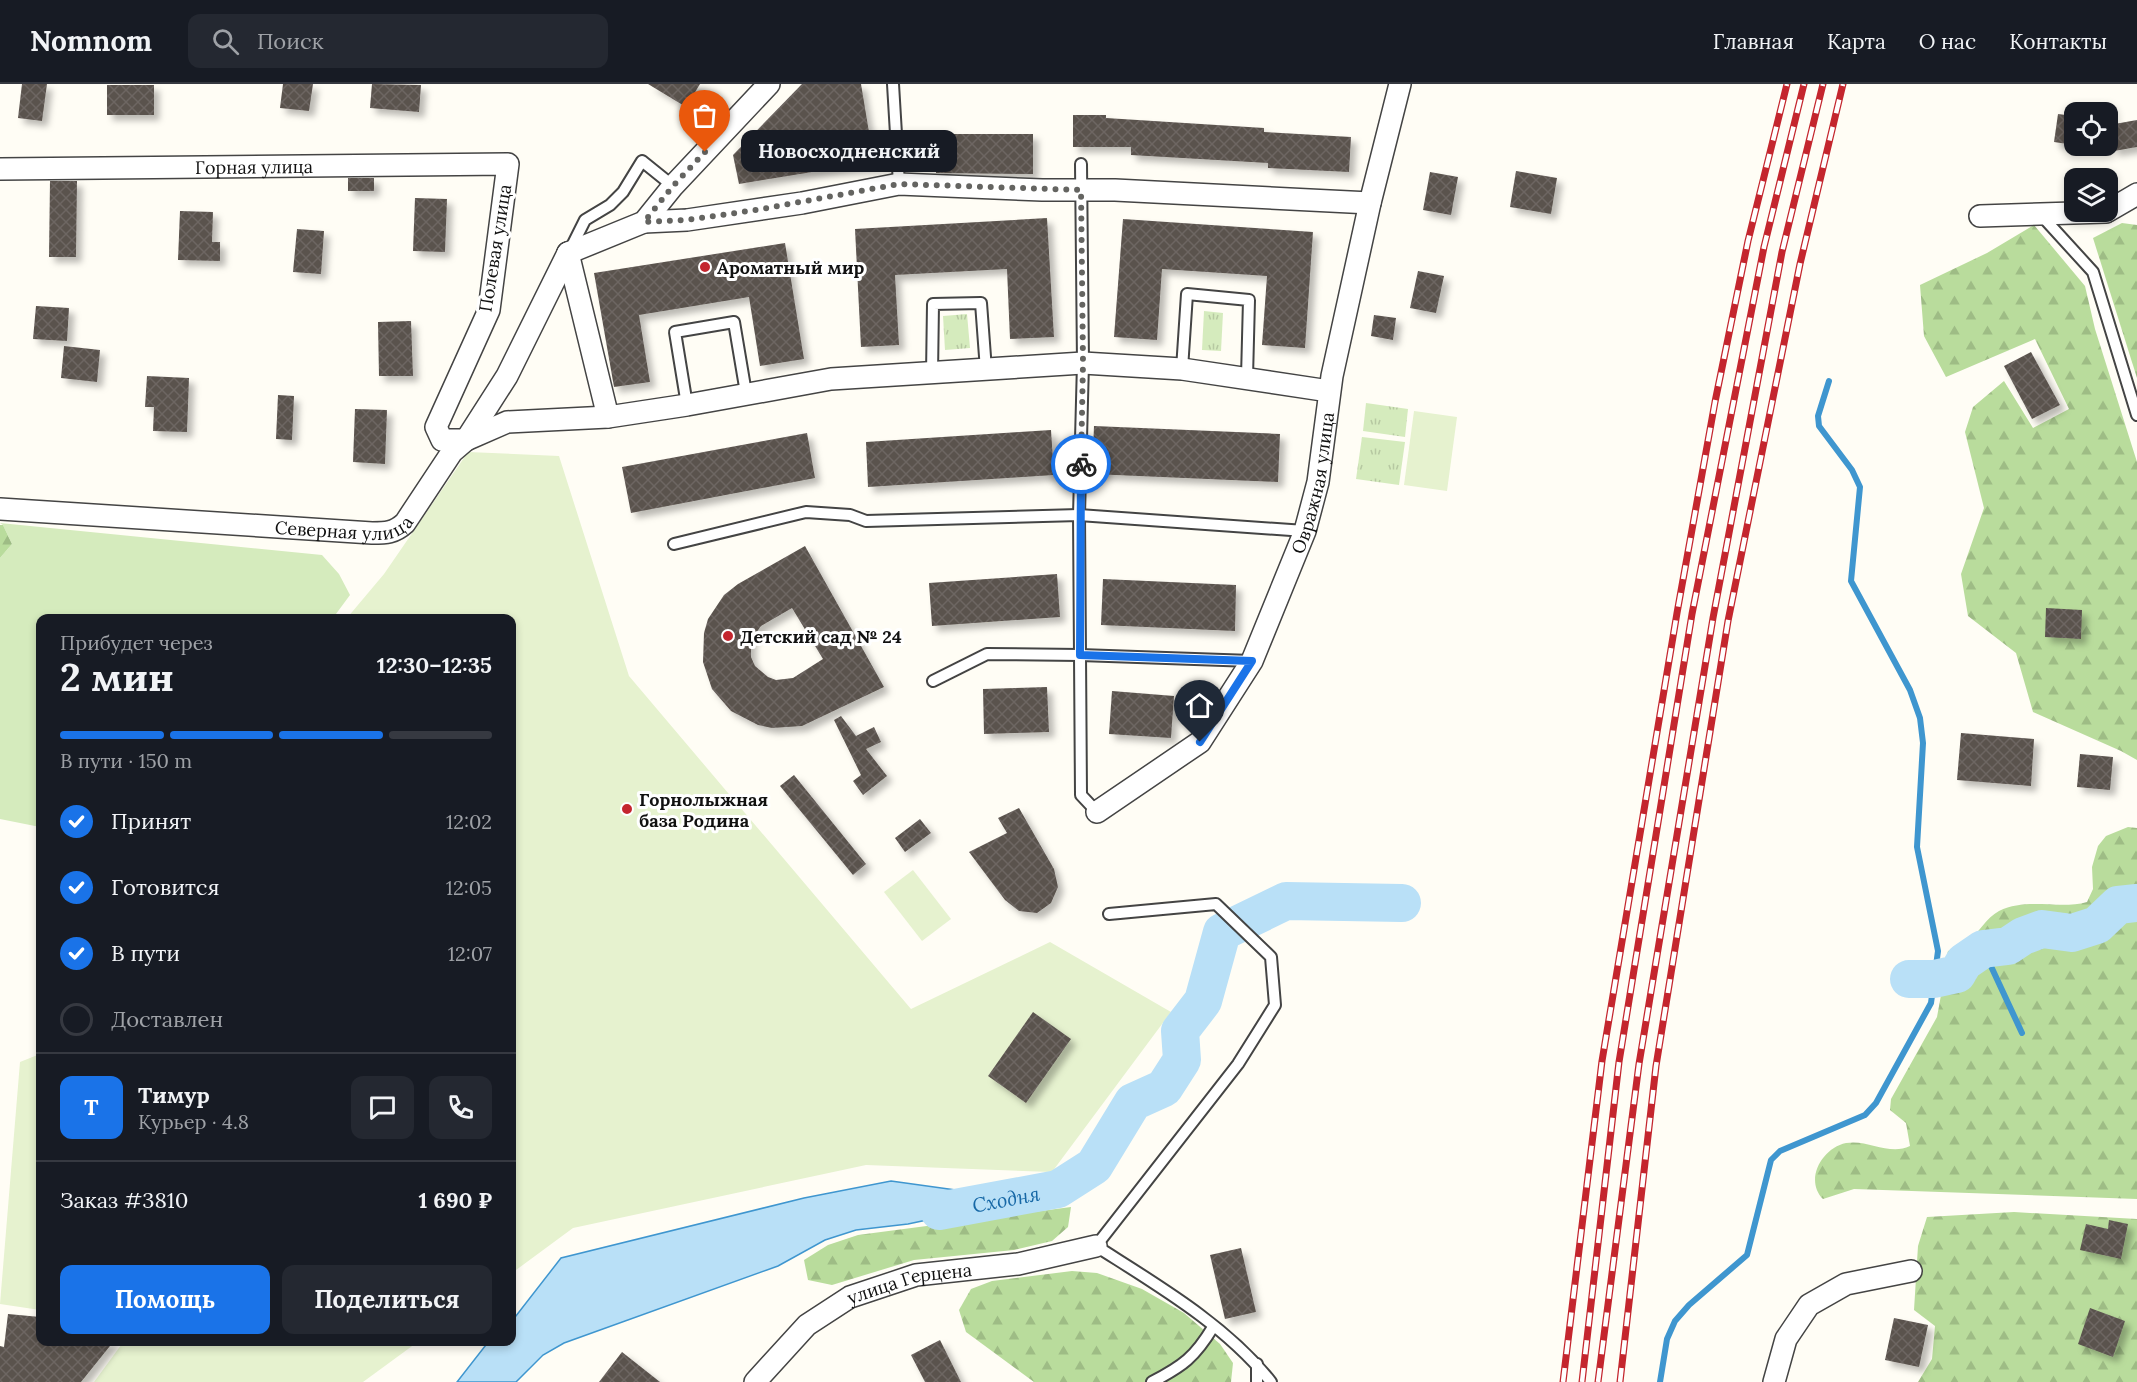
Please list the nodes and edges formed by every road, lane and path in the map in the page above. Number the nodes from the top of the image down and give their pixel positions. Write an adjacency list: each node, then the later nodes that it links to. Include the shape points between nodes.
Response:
1 (770, 84): 8 (street)
2 (893, 84): 7 (lane)
3 (1400, 84): 11 (street, Овражная улица)
4 (508, 164): 6 (street, Горная улица); 28 (street, Полевая улица, via 489,310 436,427 442,440)
5 (1081, 164): 9 (lane)
6 (0, 169)
7 (899, 184): 9 (street); 16 (street, via 756,210)
8 (673, 186): 16 (street); 17 (lane, via 642,161 610,206 585,220)
9 (1081, 190): 11 (street); 18 (lane)
10 (2137, 194): 12 (street)
11 (1370, 203): 23 (street, Овражная улица)
12 (2118, 205)
13 (2064, 213): 14 (street)
14 (2040, 214): 15 (street); 26 (lane, via 2093,272)
15 (1980, 216)
16 (644, 222): 17 (street)
17 (568, 253): 27 (street); 28 (street, Северная улица, via 507,376)
18 (1083, 363): 19 (street); 20 (street); 30 (lane)
19 (1182, 369): 22 (street); 22 (lane, via 1187,294 1249,300)
20 (986, 370): 21 (street); 21 (lane, via 981,303 933,304)
21 (932, 374): 24 (street, via 831,379)
22 (1247, 378): 23 (street)
23 (1329, 391): 31 (street, Овражная улица, via 1318,482)
24 (746, 393): 25 (street); 25 (lane, via 734,322 675,332)
25 (687, 405): 27 (street)
26 (2137, 415)
27 (608, 417): 28 (street, via 507,422)
28 (466, 440): 29 (street, Северная улица, via 452,452 405,523 389,533)
29 (0, 509)
30 (1079, 515): 31 (lane); 32 (lane, via 866,521 850,515 806,512); 33 (lane)
31 (1305, 531): 34 (street, Овражная улица)
32 (674, 544)
33 (1080, 655): 34 (lane); 35 (lane, via 987,654); 36 (lane, via 1081,795)
34 (1252, 661): 36 (street, Овражная улица, via 1200,742)
35 (933, 681)
36 (1097, 812)
37 (1109, 914): 38 (lane, via 1216,904 1271,957 1275,1005 1238,1064)
38 (1096, 1246): 40 (lane, via 1184,1302); 42 (street, улица Герцена, via 1018,1264 916,1275 850,1297 807,1324)
39 (1911, 1271): 46 (street, via 1846,1284 1809,1305 1786,1339)
40 (1213, 1327): 41 (lane); 43 (lane, via 1201,1347 1182,1366)
41 (1257, 1364): 44 (lane); 45 (lane)
42 (755, 1382)
43 (1152, 1382)
44 (1257, 1382)
45 (1271, 1382)
46 (1774, 1382)

